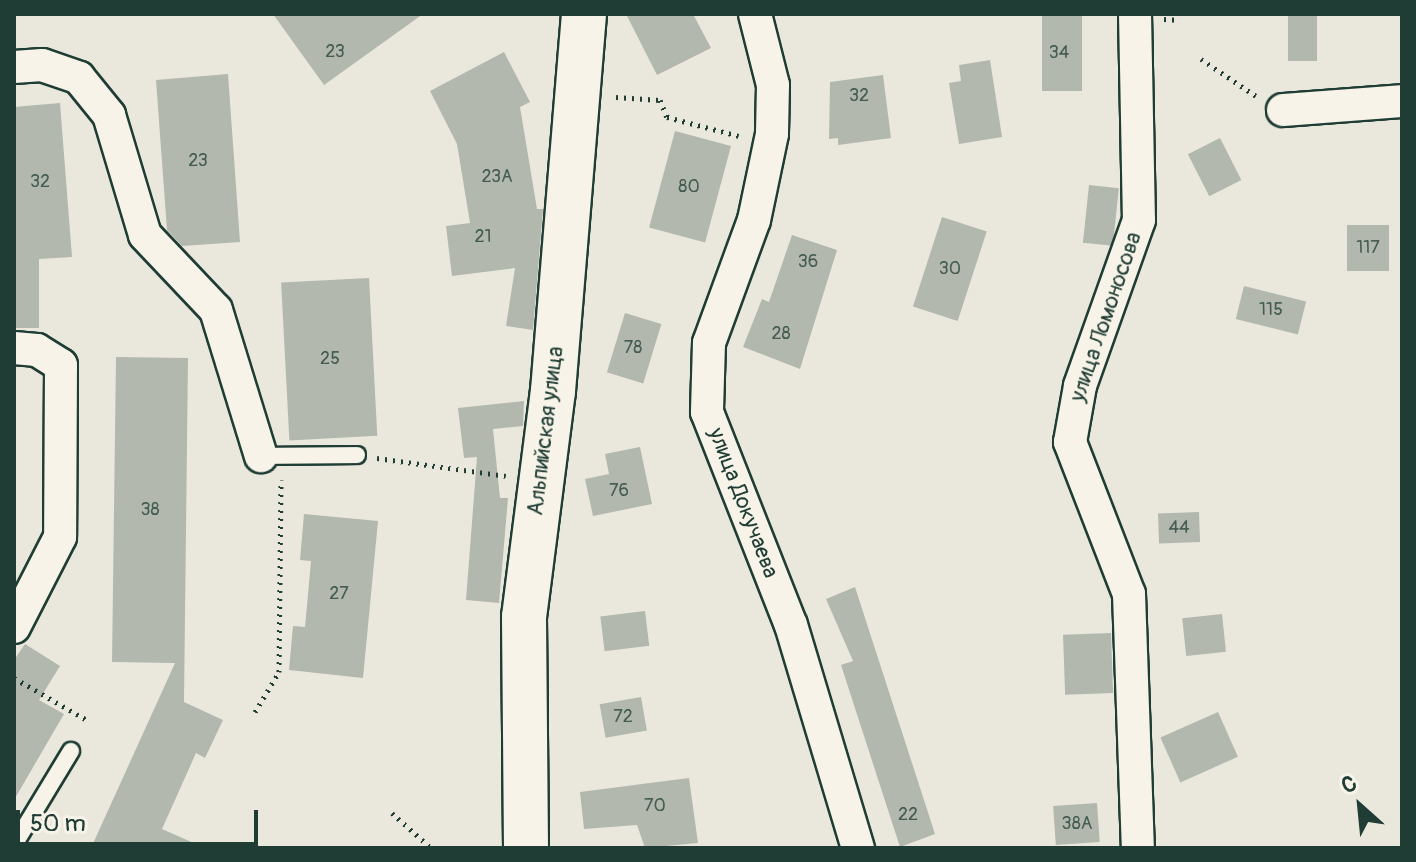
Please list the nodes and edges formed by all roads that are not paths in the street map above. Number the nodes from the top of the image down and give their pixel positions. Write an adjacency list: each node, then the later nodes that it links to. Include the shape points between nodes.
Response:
1 (584, 14): 13 (street, Альпийская улица, via 524,617)
2 (755, 14): 14 (street, улица Докучаева, via 773,85 772,134 754,220 709,343 707,412 791,625)
3 (1135, 14): 15 (street, улица Ломоносова, via 1139,220 1080,386 1070,442 1129,594)
4 (14, 67): 8 (street, via 42,65 79,78 109,115 145,235 216,310)
5 (1402, 101): 6 (street)
6 (1283, 110)
7 (14, 348): 10 (street, via 37,350 61,365 60,537)
8 (271, 455): 9 (lane)
9 (357, 455)
10 (14, 627)
11 (71, 751): 12 (lane)
12 (14, 845)
13 (526, 848)
14 (858, 848)
15 (1138, 848)

